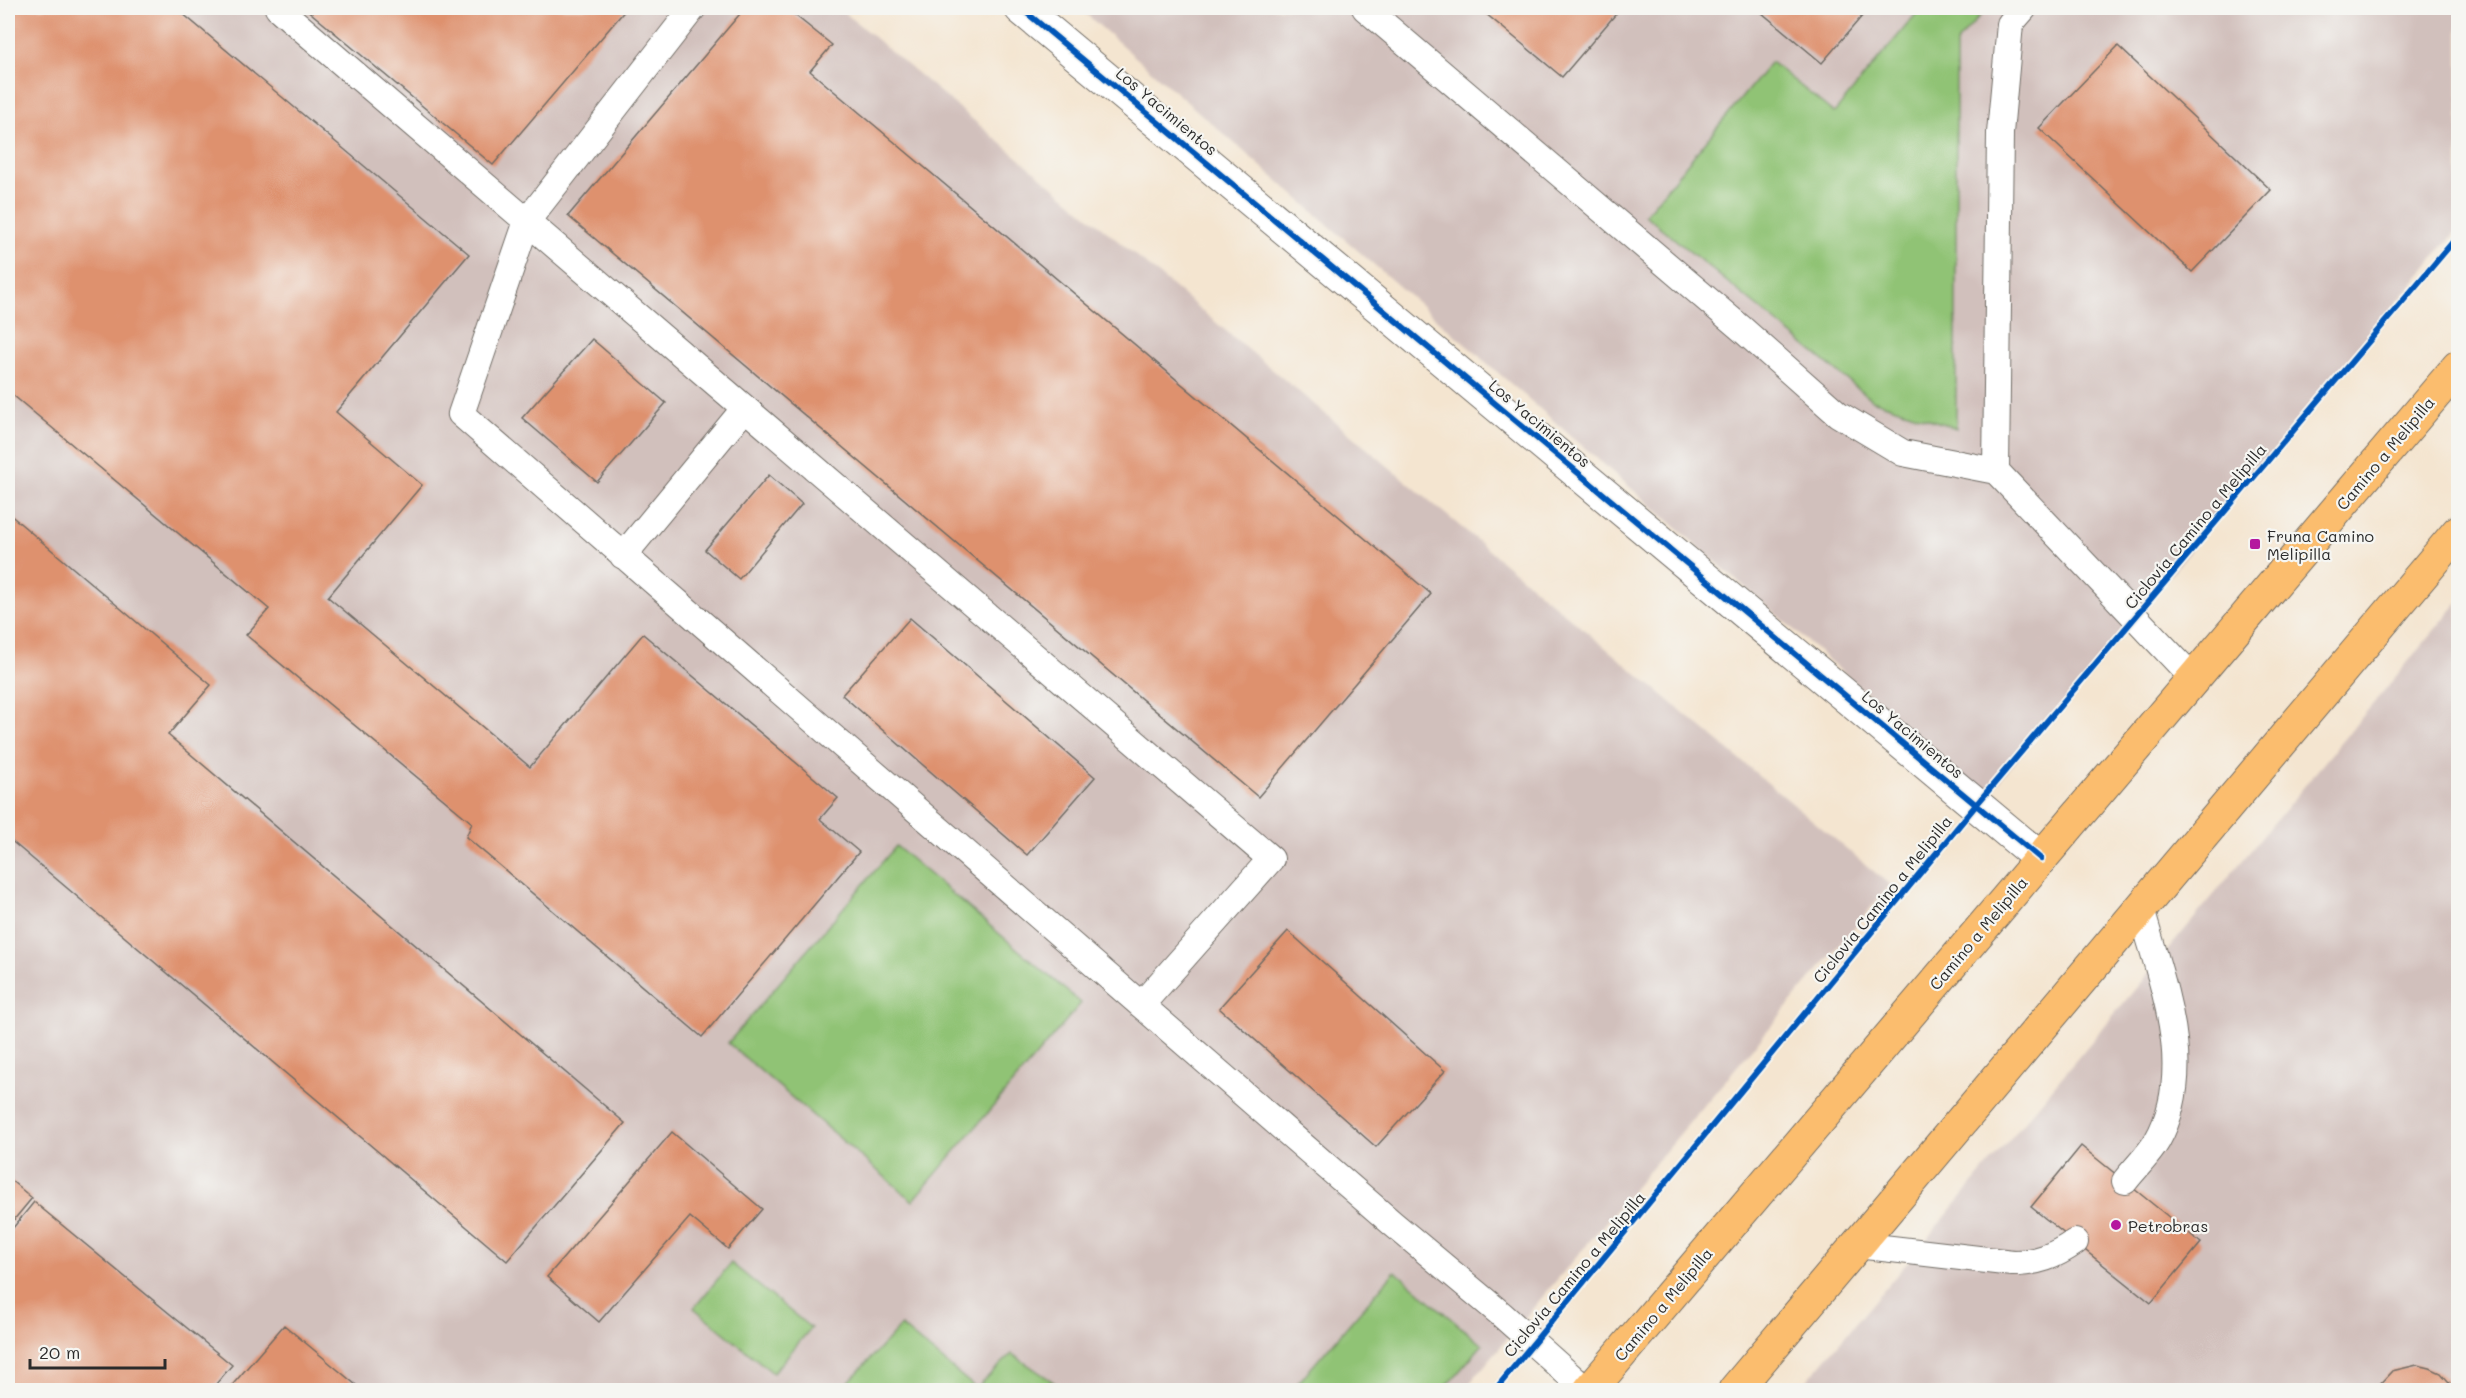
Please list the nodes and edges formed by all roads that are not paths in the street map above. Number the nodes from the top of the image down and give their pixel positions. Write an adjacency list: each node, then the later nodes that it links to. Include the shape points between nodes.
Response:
1 (278, 8): 6 (lane)
2 (693, 8): 6 (lane)
3 (1022, 8): 13 (street, Los Yacimientos)
4 (1365, 8): 9 (lane, via 1838,414 1903,453)
5 (2024, 8): 9 (lane, via 2010,24 2000,133)
6 (527, 221): 8 (lane); 11 (lane, via 462,414)
7 (2458, 367): 12 (main road, Camino a Melipilla)
8 (745, 408): 11 (lane); 15 (lane, via 1271,860)
9 (1996, 471): 12 (lane)
10 (2458, 532): 14 (main road)
11 (623, 556): 15 (lane)
12 (2194, 679): 13 (main road, Camino a Melipilla)
13 (2041, 859): 19 (main road, Camino a Melipilla)
14 (2141, 909): 16 (lane, via 2170,1013 2176,1070 2172,1096 2156,1142); 18 (main road)
15 (1141, 1005): 19 (lane)
16 (2125, 1181)
17 (2075, 1242): 18 (lane, via 2046,1259 2030,1263)
18 (1857, 1245): 20 (main road)
19 (1588, 1390)
20 (1735, 1390)

